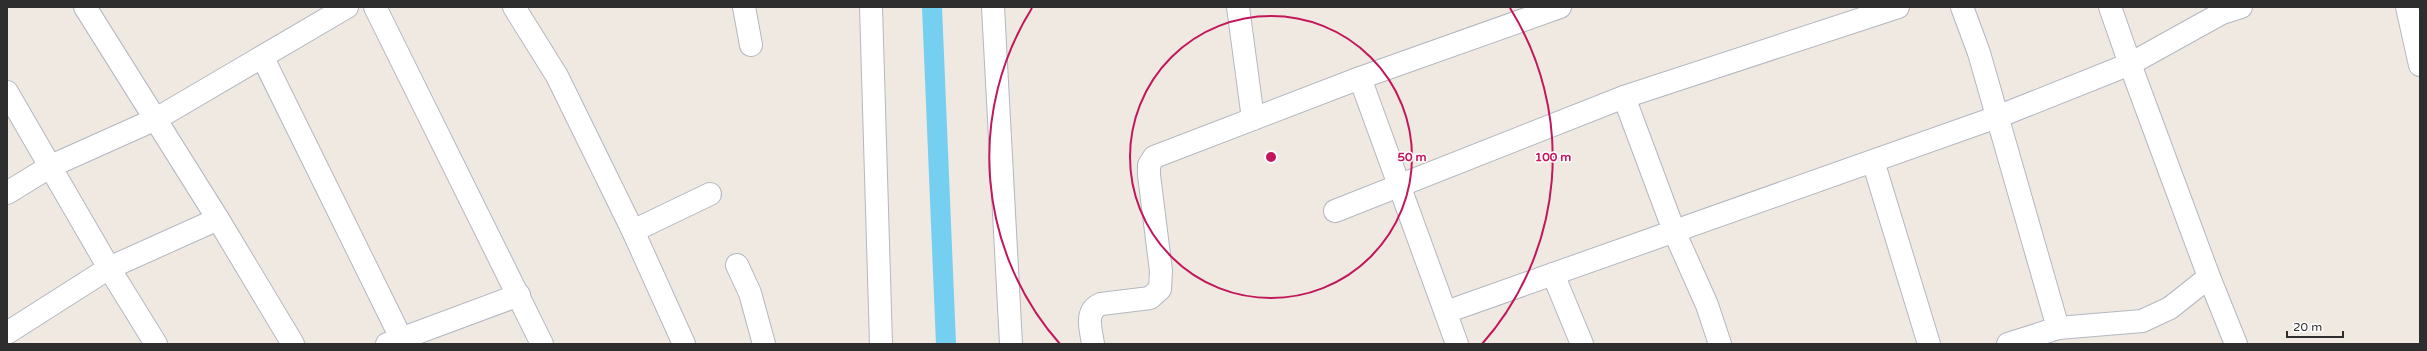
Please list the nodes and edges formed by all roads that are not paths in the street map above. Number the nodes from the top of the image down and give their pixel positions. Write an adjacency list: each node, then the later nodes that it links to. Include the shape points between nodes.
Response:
1 (85, 7): 24 (street)
2 (347, 7): 17 (street)
3 (375, 7): 39 (street)
4 (514, 7): 33 (street, via 556,76)
5 (744, 7): 16 (street)
6 (871, 7): 49 (street)
7 (993, 7): 50 (street)
8 (1238, 7): 25 (street)
9 (1560, 7): 15 (street)
10 (1898, 7): 22 (street)
11 (1962, 7): 23 (street, via 1979,53)
12 (2110, 7): 18 (street)
13 (2241, 7): 18 (street, via 2222,13)
14 (2407, 7): 19 (street)
15 (1527, 12): 20 (street)
16 (751, 45)
17 (264, 58): 24 (street); 43 (street)
18 (2130, 64): 23 (street); 38 (street)
19 (2420, 66)
20 (1360, 78): 25 (street); 28 (street)
21 (7, 92): 27 (street)
22 (1624, 97): 28 (street); 34 (street)
23 (1997, 116): 26 (street); 41 (street)
24 (156, 119): 27 (street); 32 (street)
25 (1253, 119): 51 (street, via 1154,157 1149,165 1149,175 1161,271 1160,289 1150,298 1094,307 1090,313)
26 (1873, 161): 34 (street); 55 (street)
27 (51, 166): 29 (street); 36 (street)
28 (1400, 186): 31 (street); 40 (street)
29 (7, 194)
30 (710, 194): 33 (street)
31 (1335, 211)
32 (218, 219): 36 (street); 45 (street)
33 (633, 231): 47 (street)
34 (1674, 231): 37 (street); 54 (street, via 1707,305)
35 (737, 265): 48 (street, via 750,293)
36 (109, 268): 42 (street); 44 (street)
37 (1553, 274): 40 (street); 53 (street)
38 (2209, 277): 41 (street, via 2170,308 2142,321); 57 (street)
39 (519, 296): 43 (street); 46 (street)
40 (1446, 312): 52 (street)
41 (2058, 328): 56 (street)
42 (7, 333)
43 (394, 341)
44 (156, 344)
45 (294, 344)
46 (542, 344)
47 (684, 344)
48 (764, 344)
49 (881, 344)
50 (1011, 344)
51 (1093, 344)
52 (1457, 344)
53 (1582, 344)
54 (1720, 344)
55 (1928, 344)
56 (2008, 344)
57 (2236, 344)

